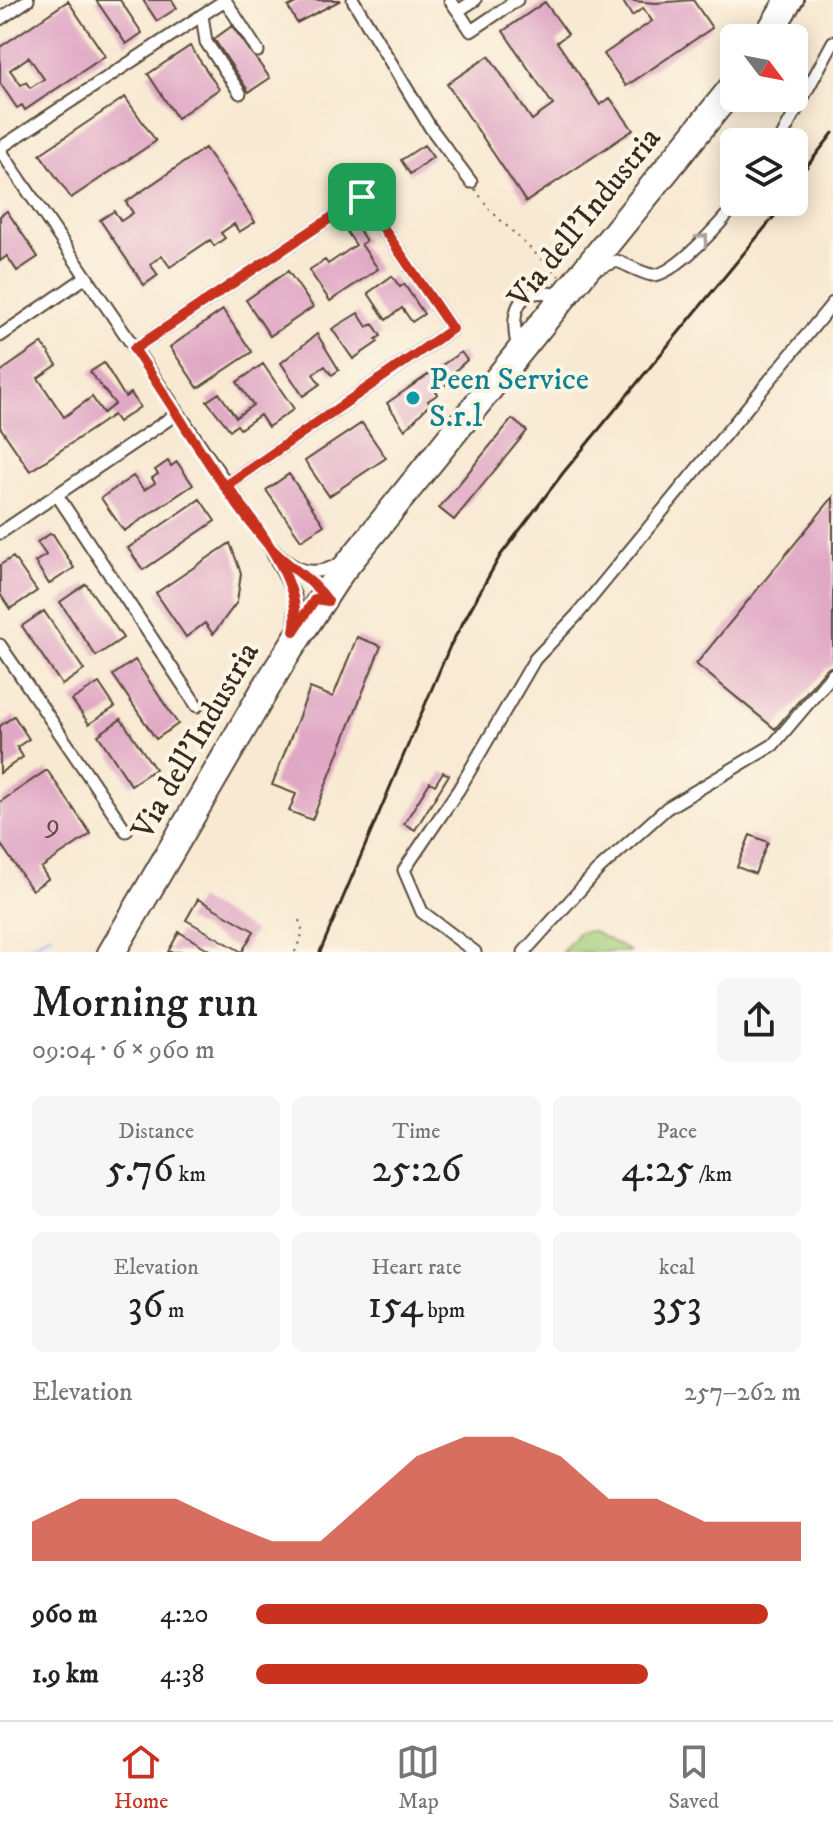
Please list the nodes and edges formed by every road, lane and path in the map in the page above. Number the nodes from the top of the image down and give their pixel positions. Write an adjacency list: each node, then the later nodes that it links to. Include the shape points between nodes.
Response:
1 (28, 0): 11 (street)
2 (225, 0): 10 (street); 15 (street)
3 (353, 0): 21 (street, via 430,127)
4 (450, 0): 9 (street)
5 (475, 0): 9 (street)
6 (517, 0): 9 (street, via 471,31)
7 (782, 0): 12 (main road)
8 (796, 0): 13 (main road)
9 (458, 11)
10 (202, 15): 16 (street, via 206,42); 20 (street)
11 (0, 19)
12 (767, 24)
13 (781, 24)
14 (833, 42): 19 (street)
15 (258, 51)
16 (240, 93)
17 (720, 93): 26 (main road, Via dell'Industria)
18 (721, 112): 24 (main road, Via dell'Industria)
19 (787, 128)
20 (0, 149): 25 (street)
21 (471, 182): 23 (path, via 490,210 558,276)
22 (725, 216): 24 (street, one-way to 22, via 612,261 663,273)
23 (565, 268)
24 (593, 271): 39 (main road, Via dell'Industria)
25 (86, 277): 28 (street); 30 (street)
26 (558, 295): 29 (main road, Via dell'Industria); 29 (street, via 543,291 526,295 518,304 513,328)
27 (833, 303): 49 (street, via 577,615 539,653 404,870 422,912)
28 (0, 336)
29 (517, 345): 36 (main road, Via dell'Industria)
30 (134, 349): 31 (street); 32 (street, via 362,197 452,329)
31 (178, 413): 32 (street); 33 (street)
32 (227, 485): 35 (street)
33 (57, 495): 34 (street); 43 (street)
34 (0, 533)
35 (269, 546): 37 (street); 38 (street)
36 (340, 563): 37 (street, via 320,572); 39 (main road, Via dell'Industria)
37 (290, 566): 39 (street)
38 (290, 584): 39 (street); 40 (street, via 297,607)
39 (321, 597): 40 (main road, Via dell'Industria); 47 (main road, Via dell'Industria)
40 (294, 631): 46 (main road, Via dell'Industria)
41 (0, 645): 44 (street)
42 (833, 674): 50 (street, via 773,745 667,808 597,871)
43 (197, 706)
44 (126, 831)
45 (299, 920): 48 (path, via 303,932)
46 (105, 952)
47 (119, 952)
48 (295, 952)
49 (475, 952)
50 (524, 952)

